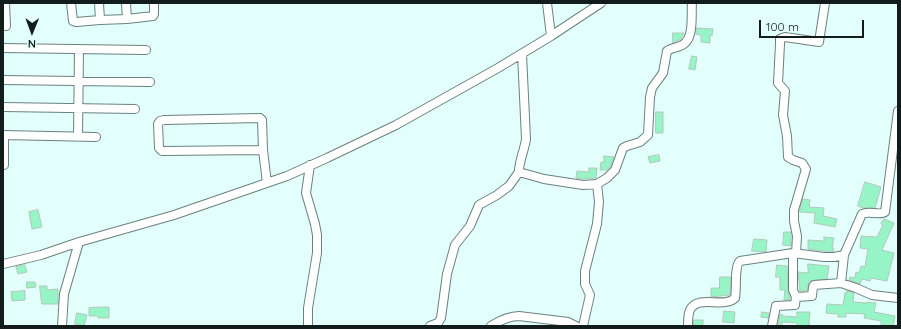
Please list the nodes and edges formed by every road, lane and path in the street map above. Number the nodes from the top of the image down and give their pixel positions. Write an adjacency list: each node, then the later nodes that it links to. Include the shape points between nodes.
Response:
1 (5, 3): 12 (street)
2 (71, 3): 11 (street, via 73,21)
3 (99, 3): 11 (street)
4 (126, 3): 10 (street)
5 (154, 3): 10 (street, via 153,16)
6 (547, 3): 13 (street)
7 (601, 3): 13 (street)
8 (692, 3): 33 (street, via 688,40 667,52 663,73 652,88 648,135 640,142 624,148 615,170)
9 (825, 3): 35 (street, via 819,42 785,37 780,39 778,83 785,91 783,115 788,157 802,163 806,169 794,210 797,236)
10 (127, 19): 11 (street)
11 (100, 20)
12 (6, 26)
13 (551, 36): 17 (street)
14 (3, 48): 15 (street)
15 (79, 49): 16 (street); 19 (street)
16 (146, 50)
17 (522, 54): 30 (street, via 402,121); 31 (street, via 526,139)
18 (3, 80): 19 (street)
19 (79, 81): 20 (street); 22 (street)
20 (150, 82)
21 (3, 107): 22 (street)
22 (78, 108): 23 (street); 26 (street)
23 (135, 109)
24 (898, 111): 36 (street, via 885,212 862,214)
25 (4, 135): 26 (street); 29 (street)
26 (78, 137): 27 (street)
27 (96, 137)
28 (263, 150): 28 (street, via 260,118 164,120 158,124 159,148 162,151); 32 (street)
29 (3, 165)
30 (310, 165): 32 (street); 42 (street, via 306,193 317,235 317,254 308,308)
31 (520, 172): 33 (street, via 544,179 583,185); 43 (street, via 509,186 479,205 470,226 455,245 447,274 442,318)
32 (267, 183): 34 (street, via 174,215)
33 (597, 184): 46 (street, via 597,224 584,284 590,295)
34 (79, 242): 37 (street); 41 (street, via 64,294)
35 (794, 254): 36 (street, via 824,257); 39 (street, via 793,290); 47 (street, via 740,261 736,265 735,298 729,302 703,302 692,307 689,311)
36 (844, 255): 38 (street)
37 (3, 264)
38 (841, 283): 39 (street, via 814,286 812,296); 40 (street, via 872,295)
39 (796, 296): 48 (street, via 795,305 775,308)
40 (898, 298)
41 (62, 326)
42 (308, 326)
43 (430, 326)
44 (491, 326): 45 (street, via 513,316 568,322)
45 (576, 326)
46 (583, 326)
47 (688, 326)
48 (772, 326)

